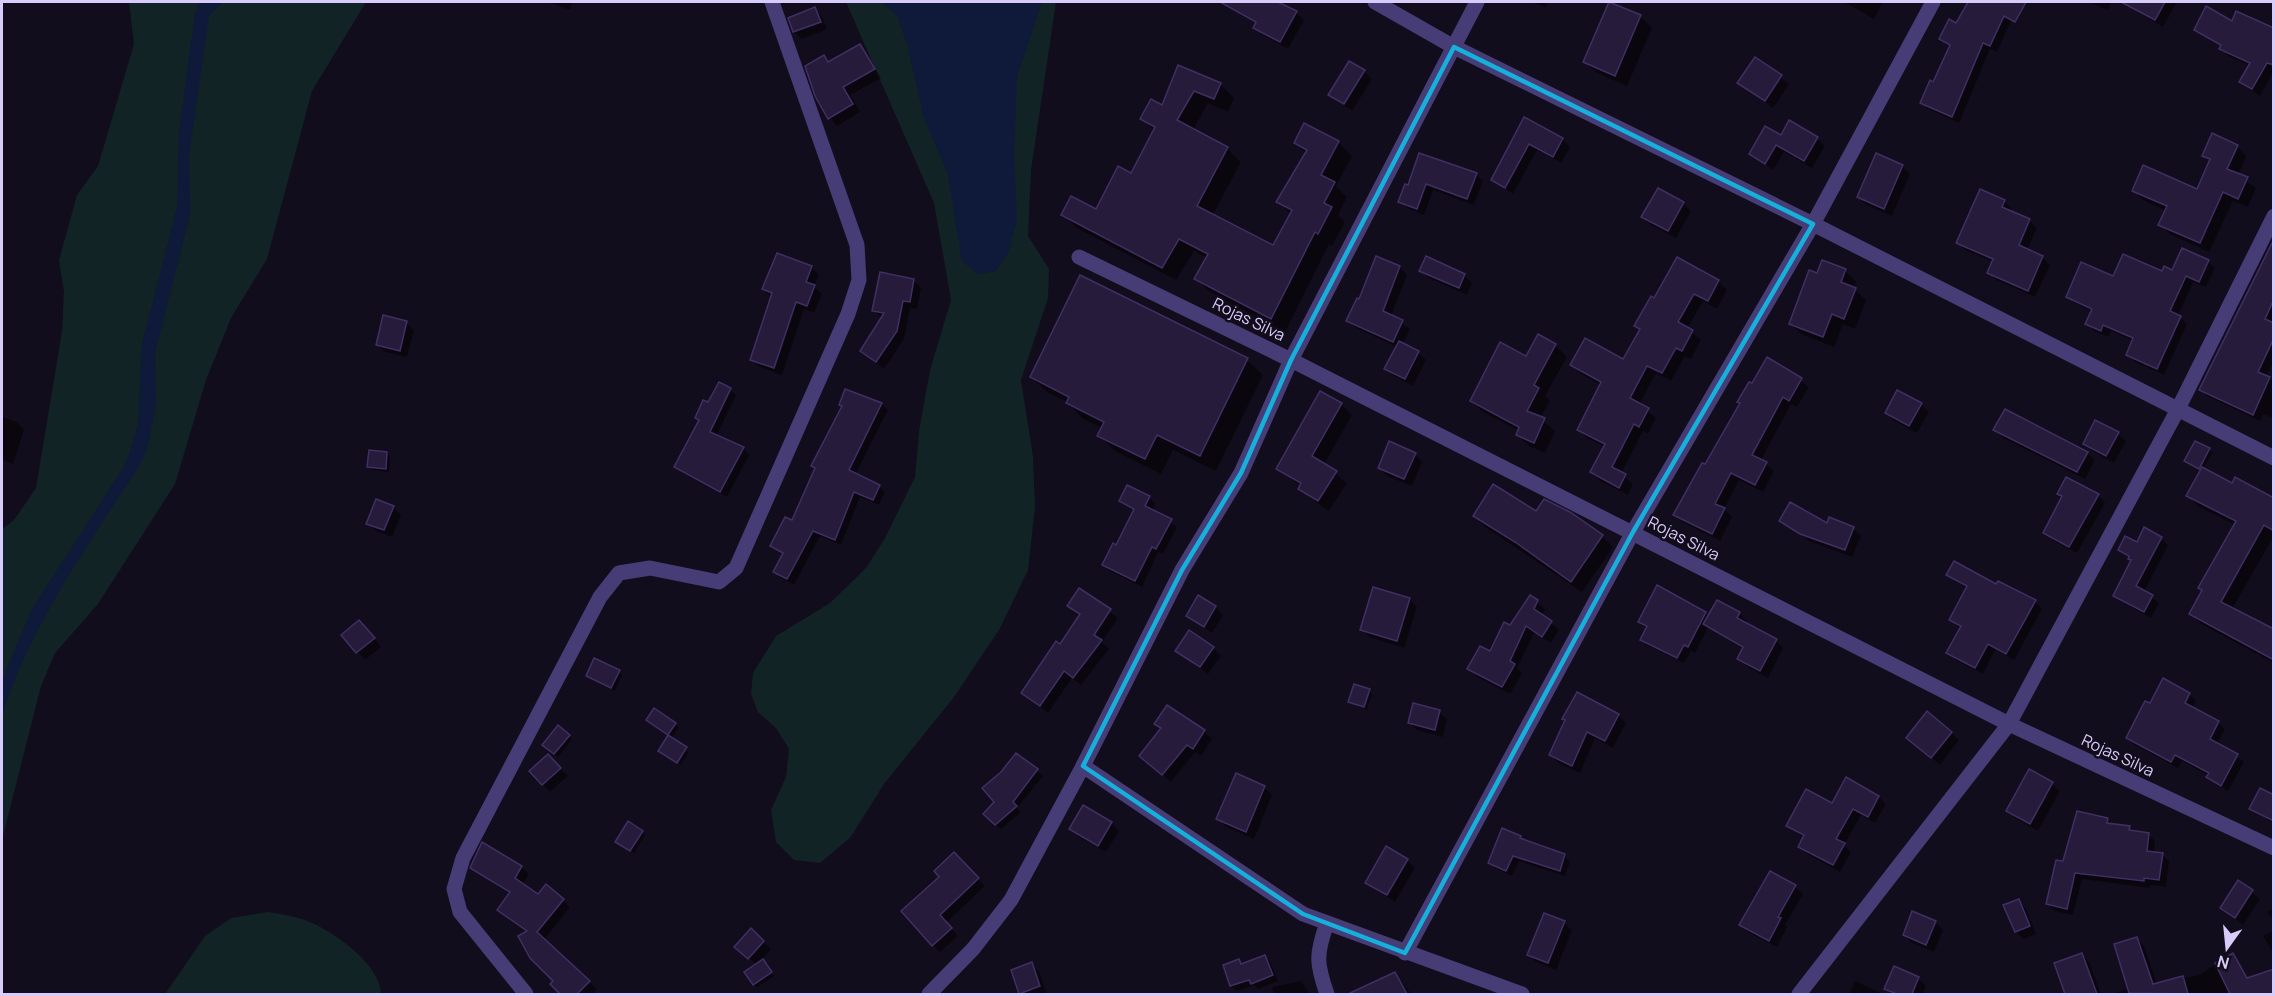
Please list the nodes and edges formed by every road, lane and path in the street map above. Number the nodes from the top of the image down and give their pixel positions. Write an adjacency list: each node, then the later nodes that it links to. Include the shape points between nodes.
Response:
1 (772, 2): 18 (street, via 856,244 859,280 848,314 736,568 719,582 650,568 620,573 600,597 463,858 454,889 460,912)
2 (1375, 2): 5 (street)
3 (1477, 2): 5 (street)
4 (1933, 2): 7 (street)
5 (1454, 47): 7 (street); 9 (street)
6 (2274, 216): 10 (street)
7 (1813, 224): 10 (street); 12 (street)
8 (1079, 257): 9 (street, Rojas Silva)
9 (1291, 360): 12 (street, Rojas Silva); 14 (street, via 1241,473 1182,570)
10 (2177, 411): 11 (street); 13 (street)
11 (2274, 458)
12 (1633, 532): 13 (street, Rojas Silva); 17 (street)
13 (2009, 724): 15 (street, Rojas Silva); 22 (street)
14 (1083, 766): 16 (street, via 1264,891); 19 (street, via 1011,900 973,950)
15 (2274, 848)
16 (1327, 923): 17 (street); 20 (street, via 1317,950 1317,968)
17 (1405, 953): 21 (street)
18 (526, 994)
19 (929, 994)
20 (1327, 994)
21 (1522, 994)
22 (1799, 994)

